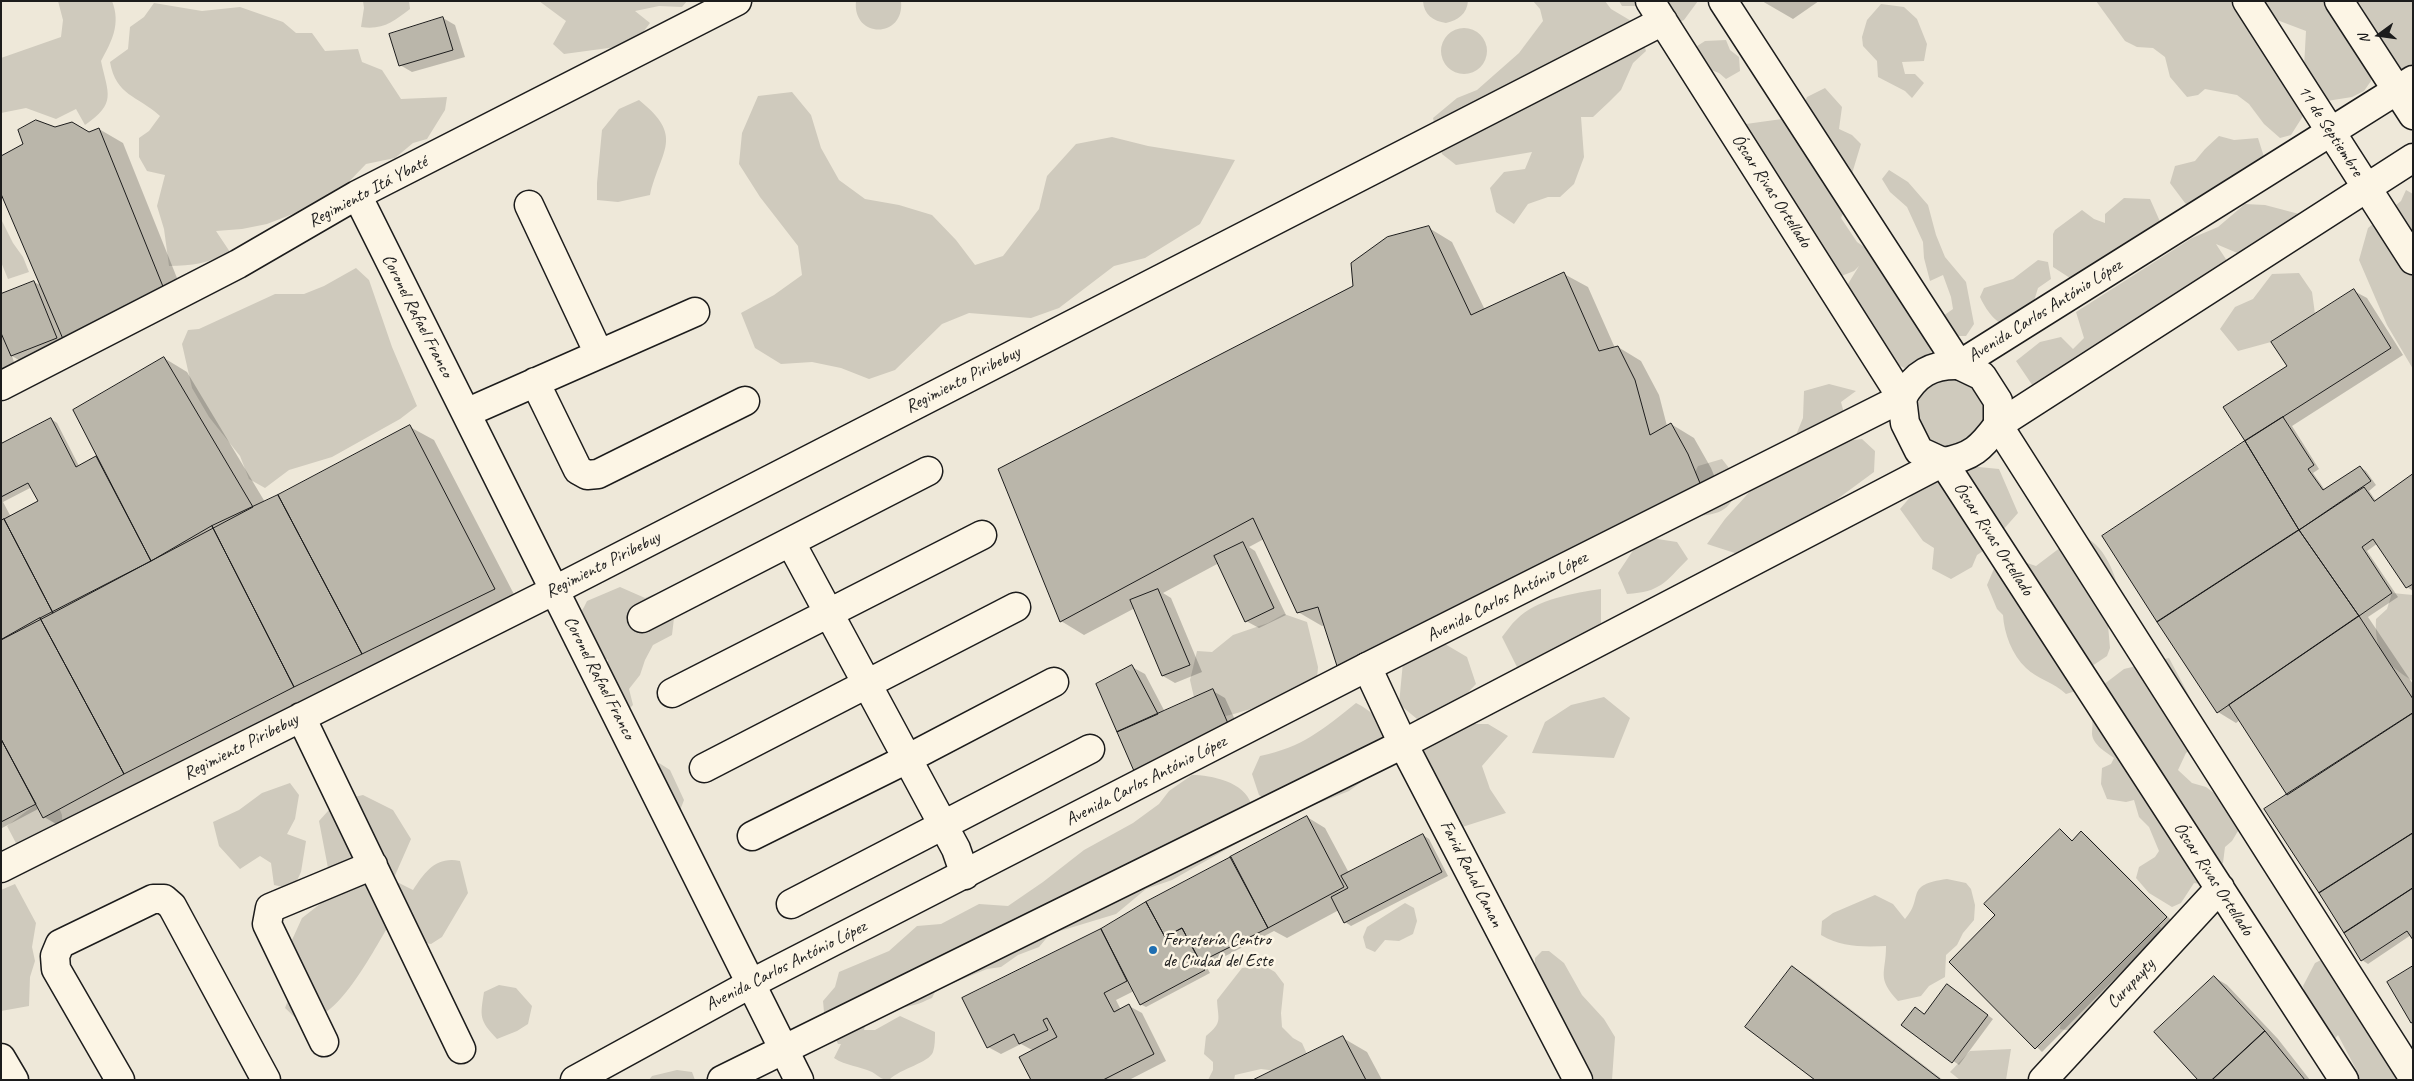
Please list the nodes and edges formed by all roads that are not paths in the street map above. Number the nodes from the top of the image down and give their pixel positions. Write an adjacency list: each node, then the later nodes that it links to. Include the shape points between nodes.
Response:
1 (737, 1): 11 (street, Regimiento Itá Ybaté)
2 (1723, 1): 16 (street)
3 (2246, 1): 8 (street, 11 de Septiembre)
4 (2340, 1): 6 (street)
5 (1656, 11): 19 (street, Óscar Rivas Ortellado); 27 (street, Regimiento Piribebuy, via 1202,257)
6 (2405, 85): 7 (street); 8 (street, Avenida Carlos António López)
7 (2413, 115)
8 (2330, 132): 10 (street, 11 de Septiembre); 16 (street, Avenida Carlos António López)
9 (2413, 158): 10 (street)
10 (2366, 187): 13 (street, 11 de Septiembre); 22 (street)
11 (357, 195): 18 (street, Regimiento Itá Ybaté, via 238,264); 21 (street, Coronel Rafael Franco)
12 (530, 205): 15 (street)
13 (2413, 260)
14 (695, 312): 15 (street)
15 (599, 354): 17 (street)
16 (1959, 365): 19 (street, Avenida Carlos António López, via 1940,364 1912,382); 22 (street, via 1982,376 1998,402)
17 (535, 382): 20 (street, via 578,470 587,475 598,474); 21 (street)
18 (1, 386)
19 (1902, 398): 23 (street, Óscar Rivas Ortellado, via 1904,423 1919,451); 31 (street, Avenida Carlos António López)
20 (745, 401)
21 (466, 413): 27 (street, Coronel Rafael Franco)
22 (1998, 425): 23 (street, via 1982,447 1962,459); 52 (street)
23 (1943, 462): 36 (street); 45 (street, Óscar Rivas Ortellado)
24 (928, 471): 26 (street)
25 (982, 535): 29 (street)
26 (791, 543): 29 (street); 30 (street)
27 (555, 590): 35 (street, Regimiento Piribebuy); 47 (street, Coronel Rafael Franco)
28 (1016, 607): 33 (street)
29 (829, 614): 33 (street); 34 (street)
30 (642, 618)
31 (1367, 667): 36 (street, Farid Rahal Canan); 44 (street, Avenida Carlos António López)
32 (1054, 682): 38 (street)
33 (867, 684): 38 (street); 39 (street)
34 (672, 693)
35 (301, 717): 42 (street); 43 (street, Regimiento Piribebuy)
36 (1403, 744): 49 (street); 59 (street, Farid Rahal Canan)
37 (1090, 749): 40 (street)
38 (907, 758): 40 (street); 41 (street)
39 (704, 768)
40 (943, 825): 44 (street); 46 (street)
41 (752, 836)
42 (372, 865): 48 (street, via 270,908 267,915 267,924); 50 (street)
43 (1, 868)
44 (965, 875): 47 (street, Avenida Carlos António López)
45 (2220, 888): 60 (street, Curupayty); 61 (street, Óscar Rivas Ortellado)
46 (791, 904)
47 (752, 983): 49 (street, Coronel Rafael Franco); 56 (street, Avenida Carlos António López)
48 (324, 1042)
49 (784, 1048): 57 (street); 58 (street, Coronel Rafael Franco)
50 (461, 1049)
51 (1, 1058): 53 (street)
52 (2413, 1077)
53 (14, 1080)
54 (120, 1080): 55 (street, via 56,968 55,956 60,944 158,898 164,898 172,906)
55 (266, 1080)
56 (575, 1080)
57 (722, 1080)
58 (799, 1080)
59 (1578, 1080)
60 (2044, 1080)
61 (2344, 1080)

